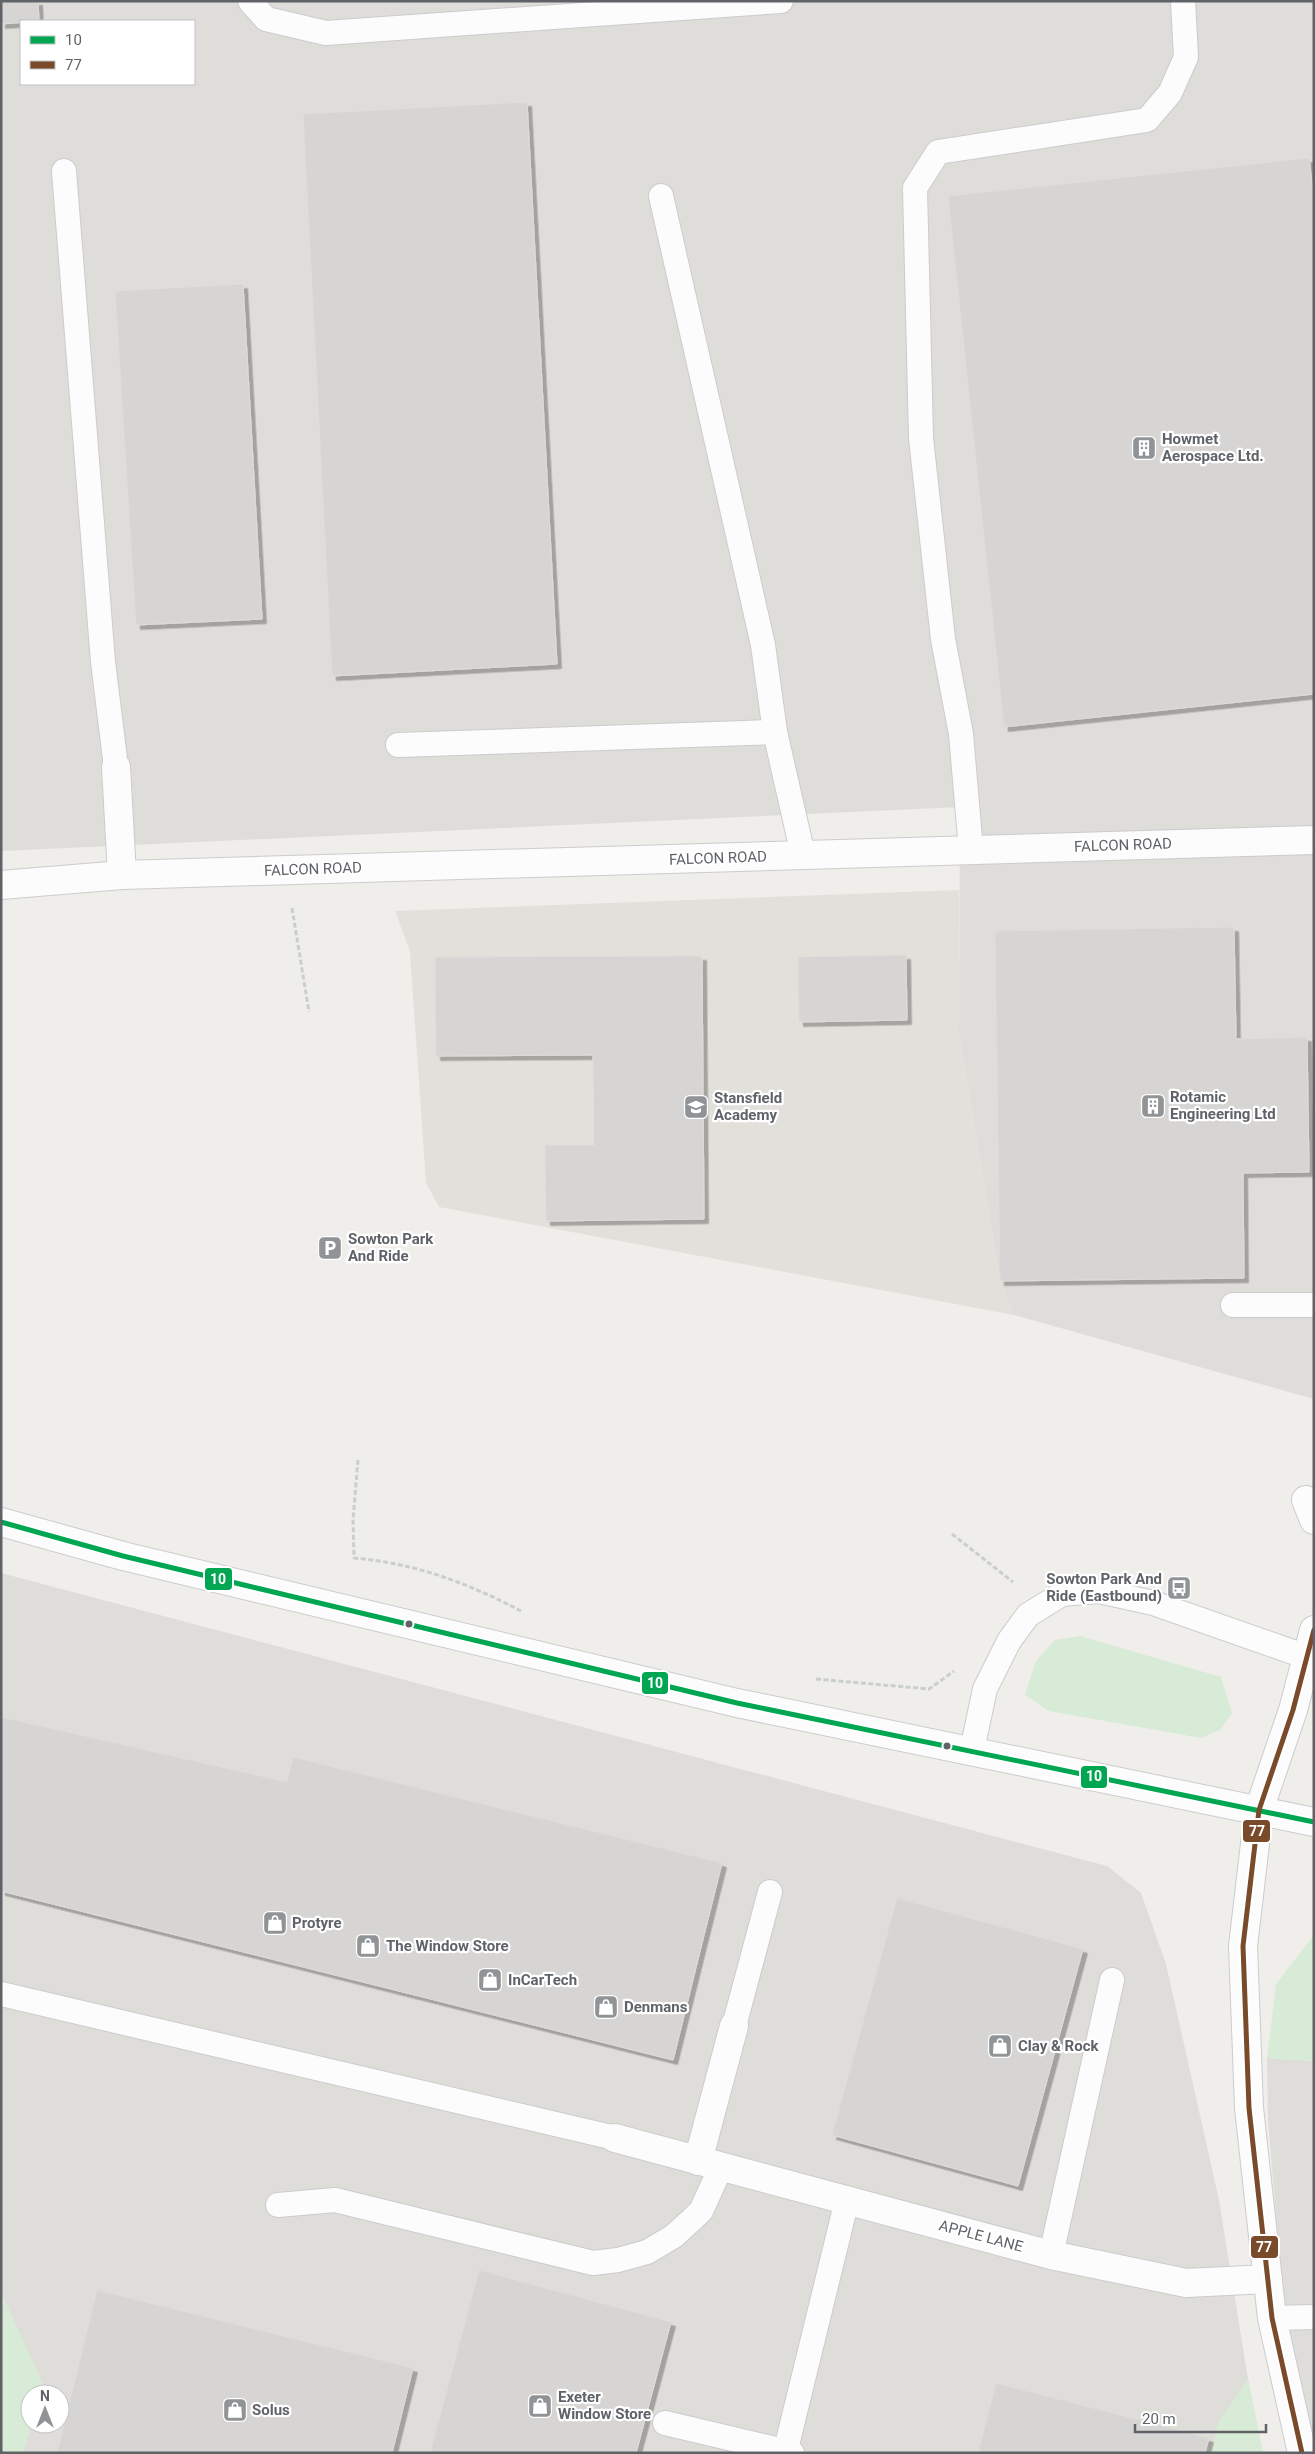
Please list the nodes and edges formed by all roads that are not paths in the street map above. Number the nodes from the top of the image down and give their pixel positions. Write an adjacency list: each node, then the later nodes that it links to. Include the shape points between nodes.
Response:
1 (250, 1): 2 (lane, via 266,19 326,33)
2 (781, 1)
3 (1183, 1): 10 (lane, via 1186,57 1170,92 1148,120 938,152 915,188 921,438 943,639 961,734)
4 (64, 172): 8 (lane, via 102,662)
5 (660, 196): 6 (lane, via 763,645)
6 (775, 732): 7 (lane); 11 (lane)
7 (398, 745)
8 (116, 767): 12 (street)
9 (1314, 840): 10 (street, FALCON ROAD)
10 (971, 850): 11 (street, FALCON ROAD)
11 (802, 855): 12 (street, FALCON ROAD)
12 (122, 875): 13 (street, FALCON ROAD)
13 (1, 885)
14 (1233, 1305): 15 (lane)
15 (1314, 1305)
16 (1, 1522): 19 (street, via 132,1559 737,1703)
17 (1314, 1630): 18 (street)
18 (1307, 1657): 19 (lane, via 1153,1603 1099,1591 1062,1594 1028,1615 1009,1641 985,1689); 20 (street, via 1293,1710)
19 (972, 1750): 20 (street)
20 (1259, 1810): 21 (street); 31 (street, via 1243,1946 1249,2108)
21 (1314, 1822)
22 (770, 1892): 25 (lane)
23 (1112, 1980): 30 (lane)
24 (1, 1994): 26 (lane)
25 (734, 2026): 27 (street)
26 (616, 2138): 27 (street, APPLE LANE)
27 (710, 2164): 28 (street, APPLE LANE); 29 (lane, via 701,2211 674,2236 647,2252 601,2262 335,2200)
28 (847, 2200): 30 (street, APPLE LANE); 35 (lane)
29 (278, 2205)
30 (1051, 2254): 31 (street, APPLE LANE, via 1186,2283)
31 (1268, 2279): 33 (street)
32 (1314, 2317): 33 (lane)
33 (1272, 2318): 36 (street)
34 (665, 2423): 35 (lane)
35 (787, 2452)
36 (1302, 2453)

